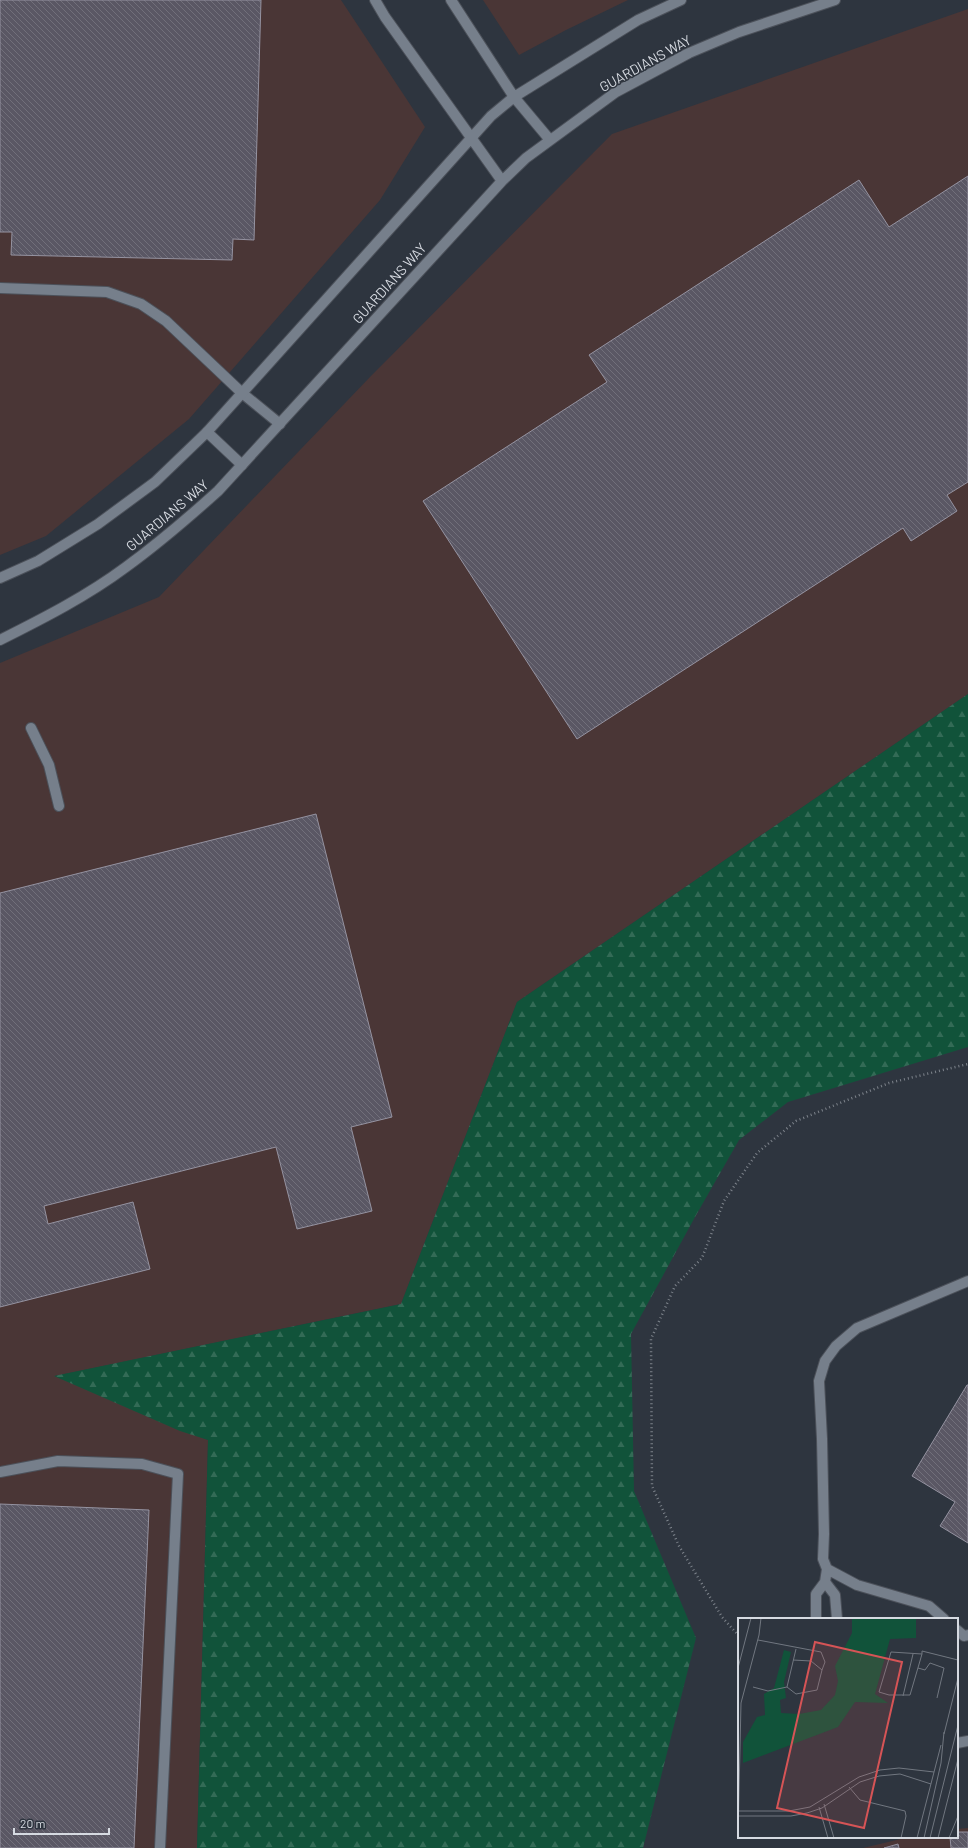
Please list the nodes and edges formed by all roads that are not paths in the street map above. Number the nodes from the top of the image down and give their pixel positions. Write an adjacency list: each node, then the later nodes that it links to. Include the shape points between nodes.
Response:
1 (375, 0): 6 (street)
2 (451, 0): 5 (street)
3 (681, 0): 5 (street, via 638,20)
4 (835, 0): 7 (street, GUARDIANS WAY, via 739,32 689,53 616,92)
5 (514, 97): 6 (street, via 491,116); 7 (street)
6 (472, 139): 8 (street); 10 (street)
7 (550, 140): 8 (street, GUARDIANS WAY)
8 (502, 181): 11 (street, GUARDIANS WAY)
9 (0, 288): 10 (street, via 107,292 141,304 166,321)
10 (242, 393): 11 (street); 12 (street)
11 (280, 424): 13 (street, GUARDIANS WAY)
12 (207, 432): 13 (street); 14 (street, via 155,482 98,524 38,561)
13 (242, 465): 15 (street, GUARDIANS WAY, via 218,491 175,529 125,568 53,614)
14 (0, 578)
15 (0, 640)
16 (31, 728): 17 (street, via 49,765)
17 (60, 806)
18 (968, 1282): 20 (street, via 857,1328 836,1346 825,1361 819,1382 823,1559)
19 (0, 1472): 29 (street, via 58,1461 142,1464 178,1474)
20 (827, 1569): 21 (street); 24 (street, via 857,1585 929,1606)
21 (824, 1582): 22 (street, via 816,1594); 23 (street, via 835,1595)
22 (816, 1618)
23 (837, 1618)
24 (943, 1618)
25 (958, 1631): 26 (street)
26 (968, 1636)
27 (968, 1741): 28 (street)
28 (958, 1743)
29 (160, 1848)

